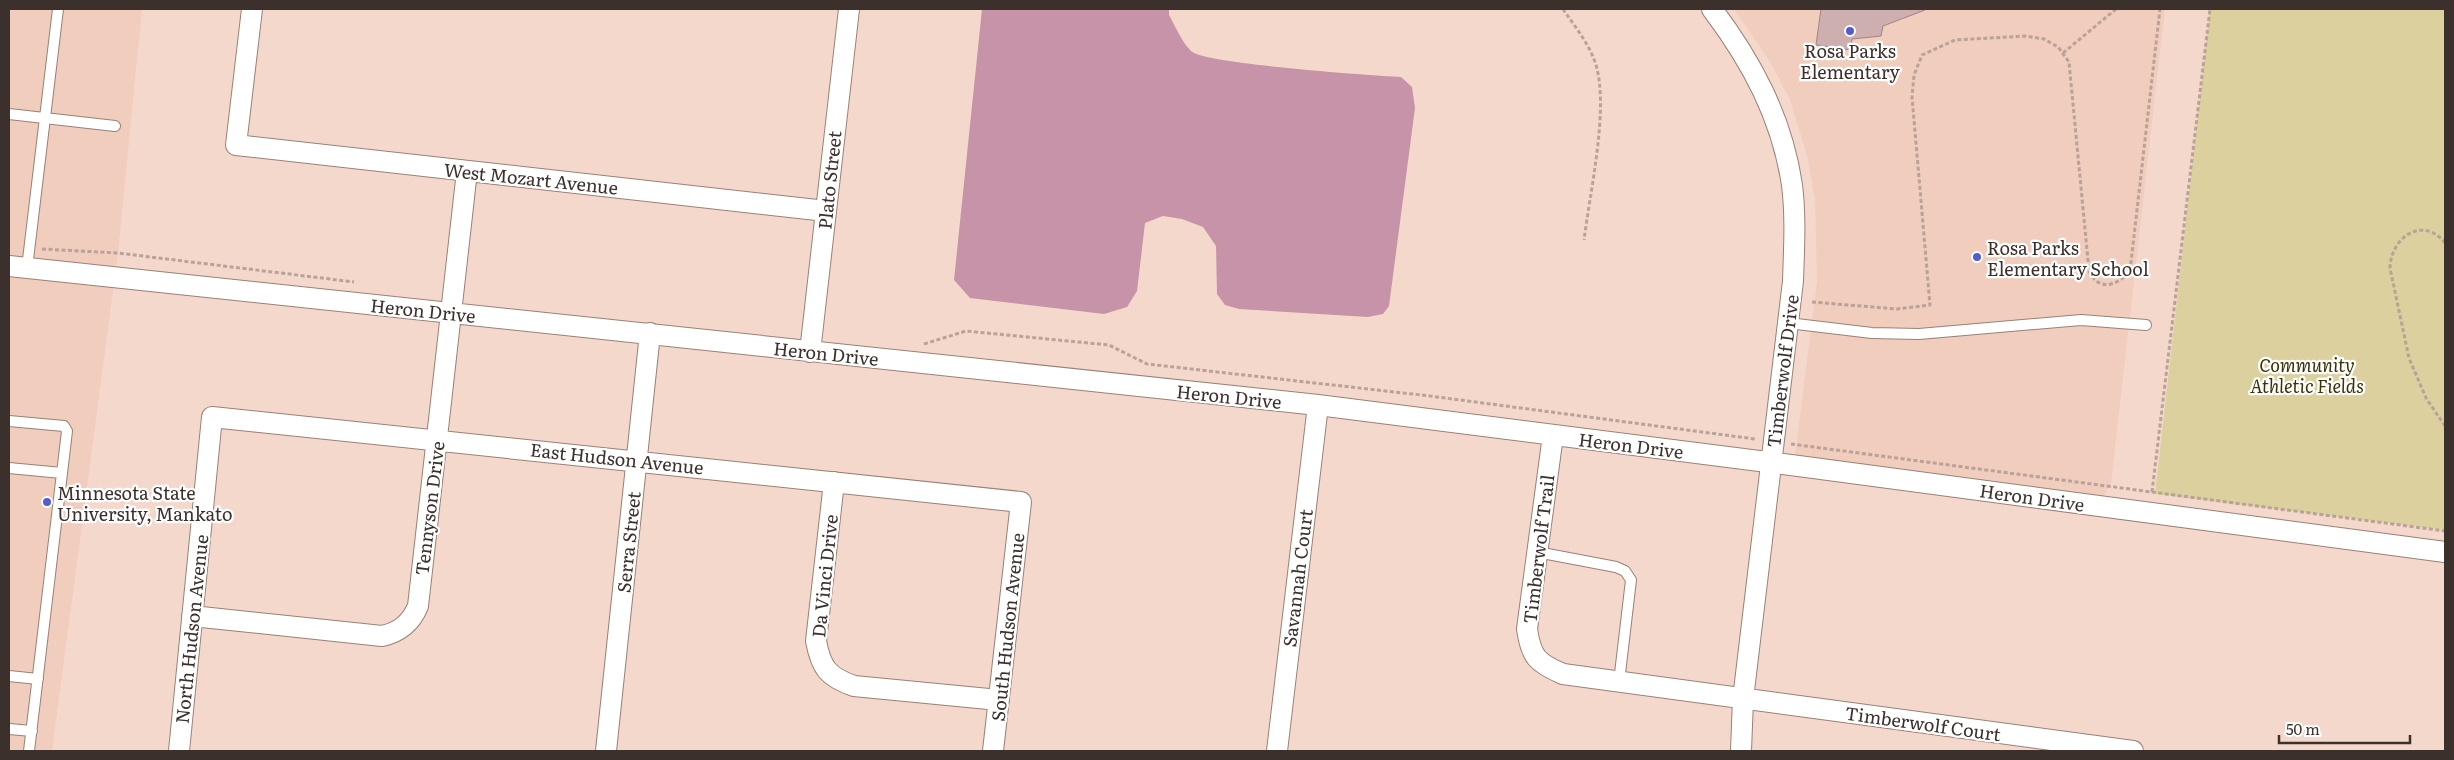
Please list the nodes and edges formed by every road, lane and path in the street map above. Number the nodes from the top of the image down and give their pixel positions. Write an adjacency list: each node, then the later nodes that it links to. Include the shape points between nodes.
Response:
1 (58, 9): 11 (lane)
2 (252, 9): 13 (street, West Mozart Avenue, via 236,145)
3 (848, 9): 14 (street, Plato Street)
4 (1563, 9): 15 (path, via 1586,42 1596,66 1602,103)
5 (1712, 9): 21 (street, Timberwolf Drive, via 1740,46 1782,136 1792,186 1794,231)
6 (2116, 9): 9 (path)
7 (2160, 9): 9 (path, via 2130,271 2111,286 2093,280 2089,272 2070,62)
8 (2210, 9): 39 (path)
9 (2063, 53): 19 (path, via 2044,39 2025,36 1955,40 1922,55 1914,75 1912,97 1930,305 1897,309)
10 (9, 114): 11 (lane)
11 (45, 118): 12 (lane); 17 (lane)
12 (115, 126)
13 (467, 171): 14 (street, West Mozart Avenue); 20 (street, Tennyson Drive)
14 (826, 211): 25 (street, Plato Street)
15 (1584, 240)
16 (2445, 243): 29 (path, via 2440,236 2414,231 2396,243 2390,254 2390,268 2409,358 2426,398)
17 (22, 261): 18 (path, via 118,253); 20 (street, Heron Drive)
18 (355, 282)
19 (1812, 302)
20 (452, 313): 23 (street, Heron Drive); 32 (street, Tennyson Drive)
21 (1788, 323): 22 (lane, via 1872,333 1919,334 2081,320); 35 (street, Timberwolf Drive)
22 (2146, 325)
23 (650, 333): 25 (street, Heron Drive); 34 (street, Serra Street)
24 (918, 345): 31 (path, via 966,330 1109,345 1147,364 1430,396)
25 (810, 352): 26 (street, Heron Drive)
26 (1318, 405): 30 (street, Heron Drive); 56 (street, Savannah Court)
27 (212, 417): 32 (street, East Hudson Avenue); 44 (street, North Hudson Avenue)
28 (9, 421): 37 (lane, via 67,428)
29 (2445, 426)
30 (1553, 435): 35 (street, Heron Drive); 42 (street, Timberwolf Trail)
31 (1750, 438)
32 (438, 439): 34 (street, East Hudson Avenue); 44 (street, Tennyson Drive, via 418,606 404,627 382,636)
33 (1794, 444): 39 (path)
34 (636, 461): 38 (street, East Hudson Avenue); 54 (street, Serra Street)
35 (1771, 462): 43 (street, Heron Drive); 48 (street, Timberwolf Drive)
36 (9, 468): 37 (lane)
37 (62, 473): 46 (lane)
38 (834, 482): 40 (street, East Hudson Avenue); 49 (street, Da Vinci Drive, via 816,641 826,671 838,681 854,686)
39 (2152, 492): 41 (path)
40 (1021, 502): 49 (street, South Hudson Avenue)
41 (2445, 531)
42 (1537, 552): 47 (street, Timberwolf Trail, via 1527,629 1530,648 1538,662 1563,674); 47 (lane, via 1616,566 1625,572 1630,580)
43 (2445, 552)
44 (192, 616): 53 (street, North Hudson Avenue)
45 (9, 676): 46 (lane)
46 (38, 679): 51 (lane)
47 (1620, 682): 48 (street, Timberwolf Trail)
48 (1743, 699): 57 (street, Timberwolf Drive); 58 (street, Timberwolf Court)
49 (999, 700): 55 (street, South Hudson Avenue)
50 (9, 729): 51 (lane)
51 (32, 731): 52 (lane)
52 (29, 751)
53 (179, 751)
54 (606, 751)
55 (993, 751)
56 (1277, 751)
57 (1740, 751)
58 (2133, 751)

